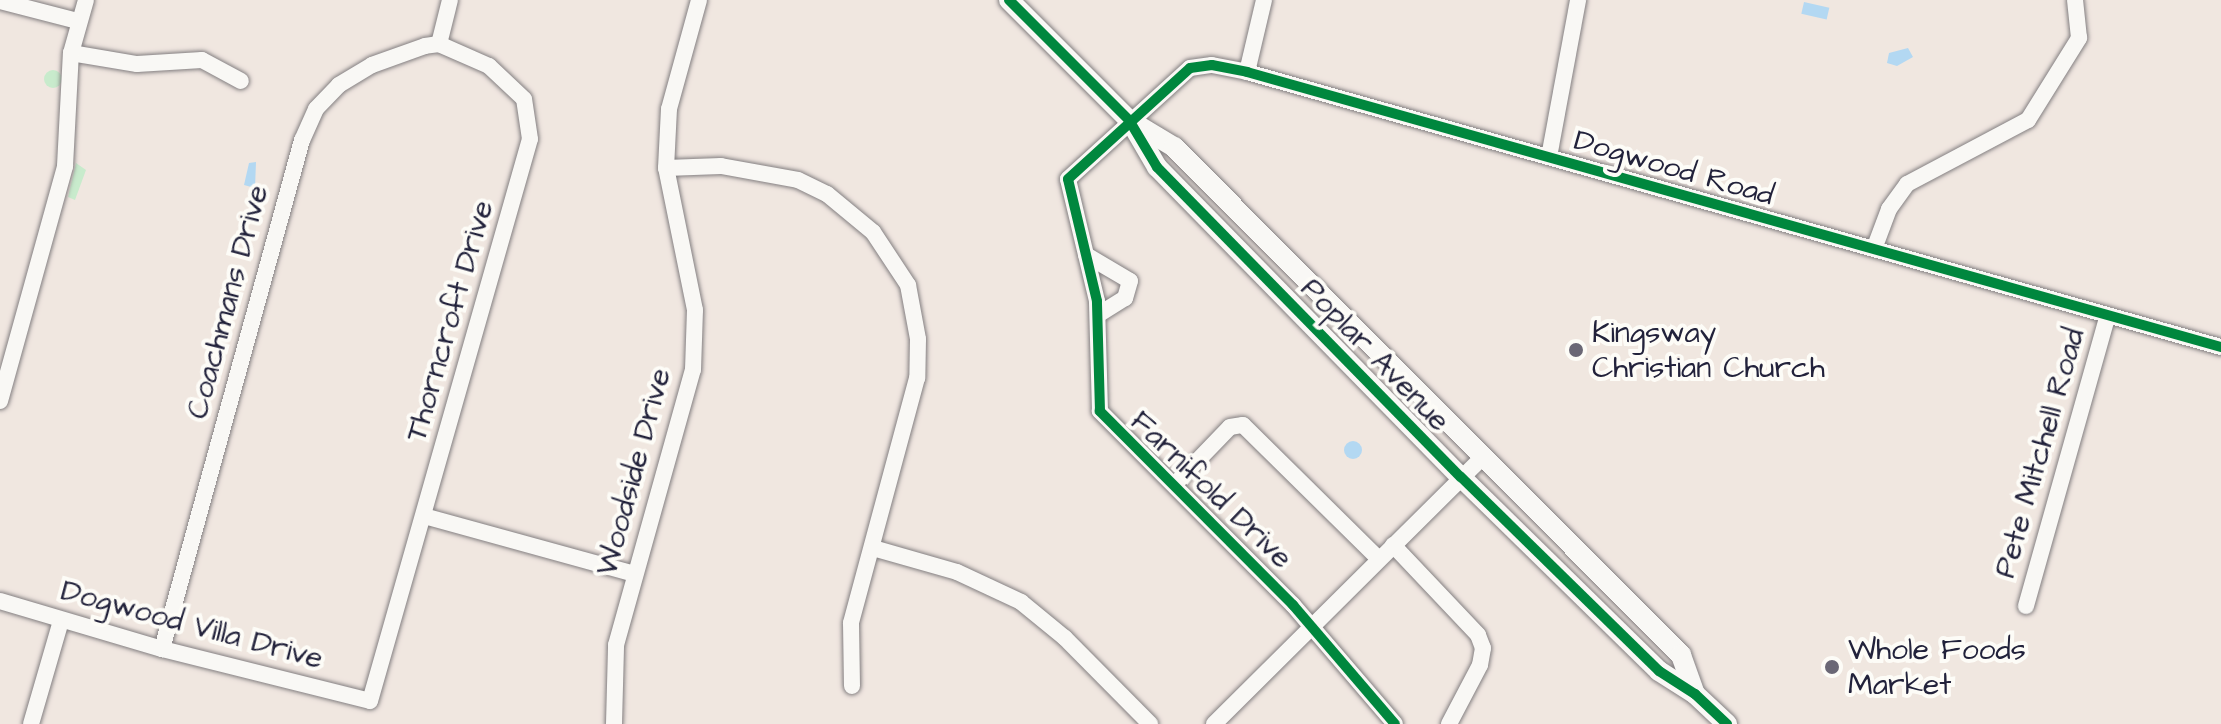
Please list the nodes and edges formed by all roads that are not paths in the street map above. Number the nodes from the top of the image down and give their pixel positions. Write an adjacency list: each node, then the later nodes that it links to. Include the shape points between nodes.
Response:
1 (86, 0): 9 (street)
2 (450, 0): 10 (street)
3 (699, 0): 16 (street, Woodside Drive, via 669,109)
4 (1009, 0): 14 (main road, Poplar Avenue)
5 (1264, 0): 12 (street)
6 (1578, 0): 15 (street)
7 (2075, 0): 17 (street, via 2079,38 2028,120 1907,184 1889,209)
8 (0, 1): 9 (street)
9 (78, 21): 11 (street)
10 (439, 44): 26 (street, Thorncroft Drive, via 511,81 529,110 530,139); 35 (street, Coachmans Drive, via 372,65 325,97 309,122)
11 (71, 53): 13 (street, via 137,64 202,60); 22 (street, via 65,166)
12 (1247, 72): 14 (street, Dogwood Road, via 1212,65 1190,68); 15 (street, Dogwood Road)
13 (241, 81)
14 (1129, 120): 18 (street, Farnifold Drive, via 1068,179); 23 (main road, Poplar Avenue, via 1174,147); 24 (main road, Poplar Avenue, via 1157,167)
15 (1549, 157): 17 (street, Dogwood Road)
16 (666, 168): 28 (street, via 721,166 798,180 854,214 894,257 908,285 919,359 915,393); 30 (street, Woodside Drive, via 695,310 693,370)
17 (1874, 249): 20 (street, Dogwood Road)
18 (1086, 255): 19 (street, Farnifold Drive); 19 (street, via 1130,281 1125,298)
19 (1098, 315): 25 (street, Farnifold Drive, via 1100,411)
20 (2108, 315): 21 (street, Dogwood Road); 32 (street, Pete Mitchell Road)
21 (2221, 347)
22 (0, 401)
23 (1483, 457): 24 (street); 37 (main road, Poplar Avenue, via 1681,655)
24 (1461, 477): 27 (street); 37 (main road, Poplar Avenue, via 1659,671)
25 (1175, 484): 29 (street, via 1230,427 1243,425); 34 (street, Farnifold Drive)
26 (424, 516): 30 (street); 38 (street, Thorncroft Drive)
27 (1393, 545): 29 (street); 44 (street, via 1478,635 1483,648 1480,665)
28 (873, 548): 36 (street, via 851,623); 41 (street, via 957,572 1021,602 1065,638)
29 (1379, 559): 34 (street)
30 (635, 574): 40 (street, Woodside Drive, via 614,661)
31 (0, 601): 33 (street, Dogwood Villa Drive)
32 (2026, 606)
33 (61, 621): 35 (street, Dogwood Villa Drive); 39 (street)
34 (1312, 626): 42 (street); 43 (street, Farnifold Drive)
35 (162, 649): 38 (street, Dogwood Villa Drive)
36 (852, 686)
37 (1695, 694): 45 (main road, Poplar Avenue)
38 (370, 701)
39 (31, 724)
40 (614, 724)
41 (1150, 724)
42 (1214, 724)
43 (1395, 724)
44 (1449, 724)
45 (1727, 724)

